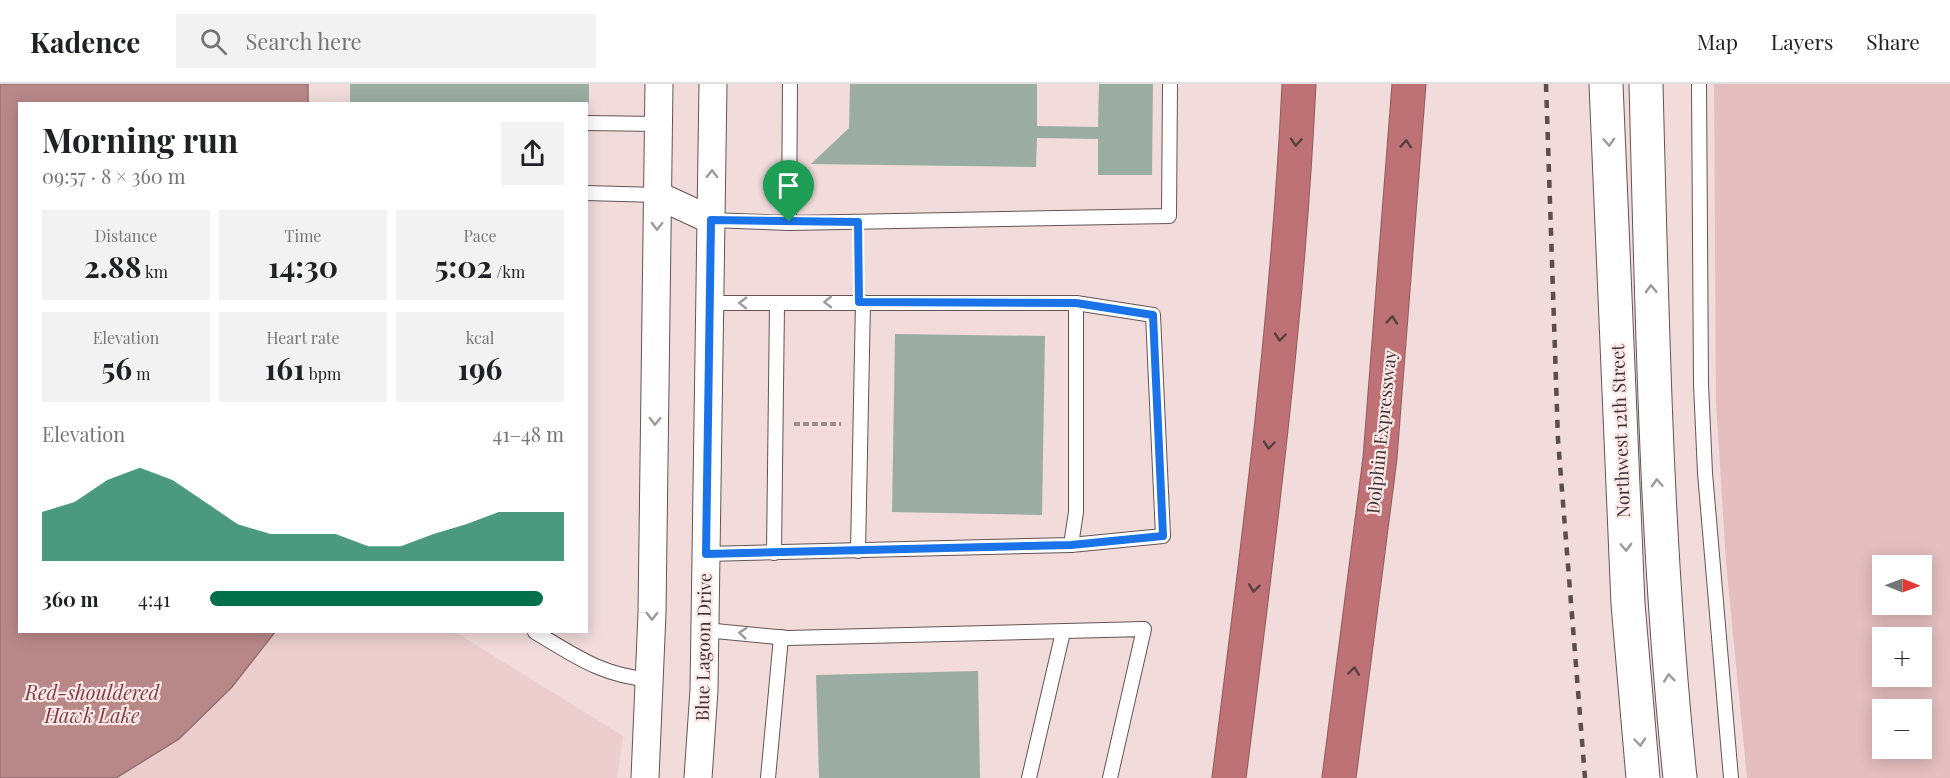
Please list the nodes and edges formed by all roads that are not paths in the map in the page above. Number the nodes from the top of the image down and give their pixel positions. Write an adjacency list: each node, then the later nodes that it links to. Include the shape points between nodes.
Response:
1 (659, 84): 11 (street)
2 (713, 84): 14 (street, Blue Lagoon Drive, one-way to 2)
3 (790, 84): 15 (lane)
4 (1170, 84): 15 (lane, via 1169,216)
5 (1299, 84): 29 (highway, one-way to 29, via 1287,273 1261,530)
6 (1409, 84): 37 (highway, Dolphin Expressway, one-way to 6, via 1380,458)
7 (1606, 84): 38 (main road, Northwest 12th Street, one-way to 38, via 1628,604)
8 (1646, 84): 39 (main road, Northwest 12th Street, one-way to 8, via 1667,657 1657,466)
9 (1699, 84): 40 (lane, via 1705,473)
10 (588, 123): 11 (lane)
11 (658, 124): 13 (street)
12 (588, 193): 13 (lane)
13 (657, 195): 14 (street); 28 (street, one-way to 28)
14 (711, 220): 15 (lane); 17 (street, Blue Lagoon Drive)
15 (789, 222)
16 (861, 302): 18 (lane); 19 (lane, one-way to 19); 21 (lane)
17 (709, 303): 19 (lane, one-way to 17); 23 (street, Blue Lagoon Drive)
18 (1076, 303): 20 (lane, via 1076,512); 20 (lane, via 1153,315 1163,536)
19 (777, 304): 22 (lane)
20 (1071, 545): 21 (lane)
21 (858, 551): 22 (lane)
22 (774, 553): 23 (lane)
23 (706, 554): 24 (street, Blue Lagoon Drive)
24 (705, 630): 27 (lane, one-way to 24); 31 (street, Blue Lagoon Drive)
25 (1064, 632): 27 (lane); 33 (lane); 34 (lane, via 1144,629)
26 (554, 636): 28 (lane, via 598,668 620,677)
27 (781, 637): 32 (lane)
28 (651, 680): 30 (street)
29 (1236, 724): 35 (highway); 36 (highway)
30 (645, 778)
31 (698, 778)
32 (768, 778)
33 (1029, 778)
34 (1110, 778)
35 (1220, 778)
36 (1229, 778)
37 (1340, 778)
38 (1643, 778)
39 (1680, 778)
40 (1731, 778)

